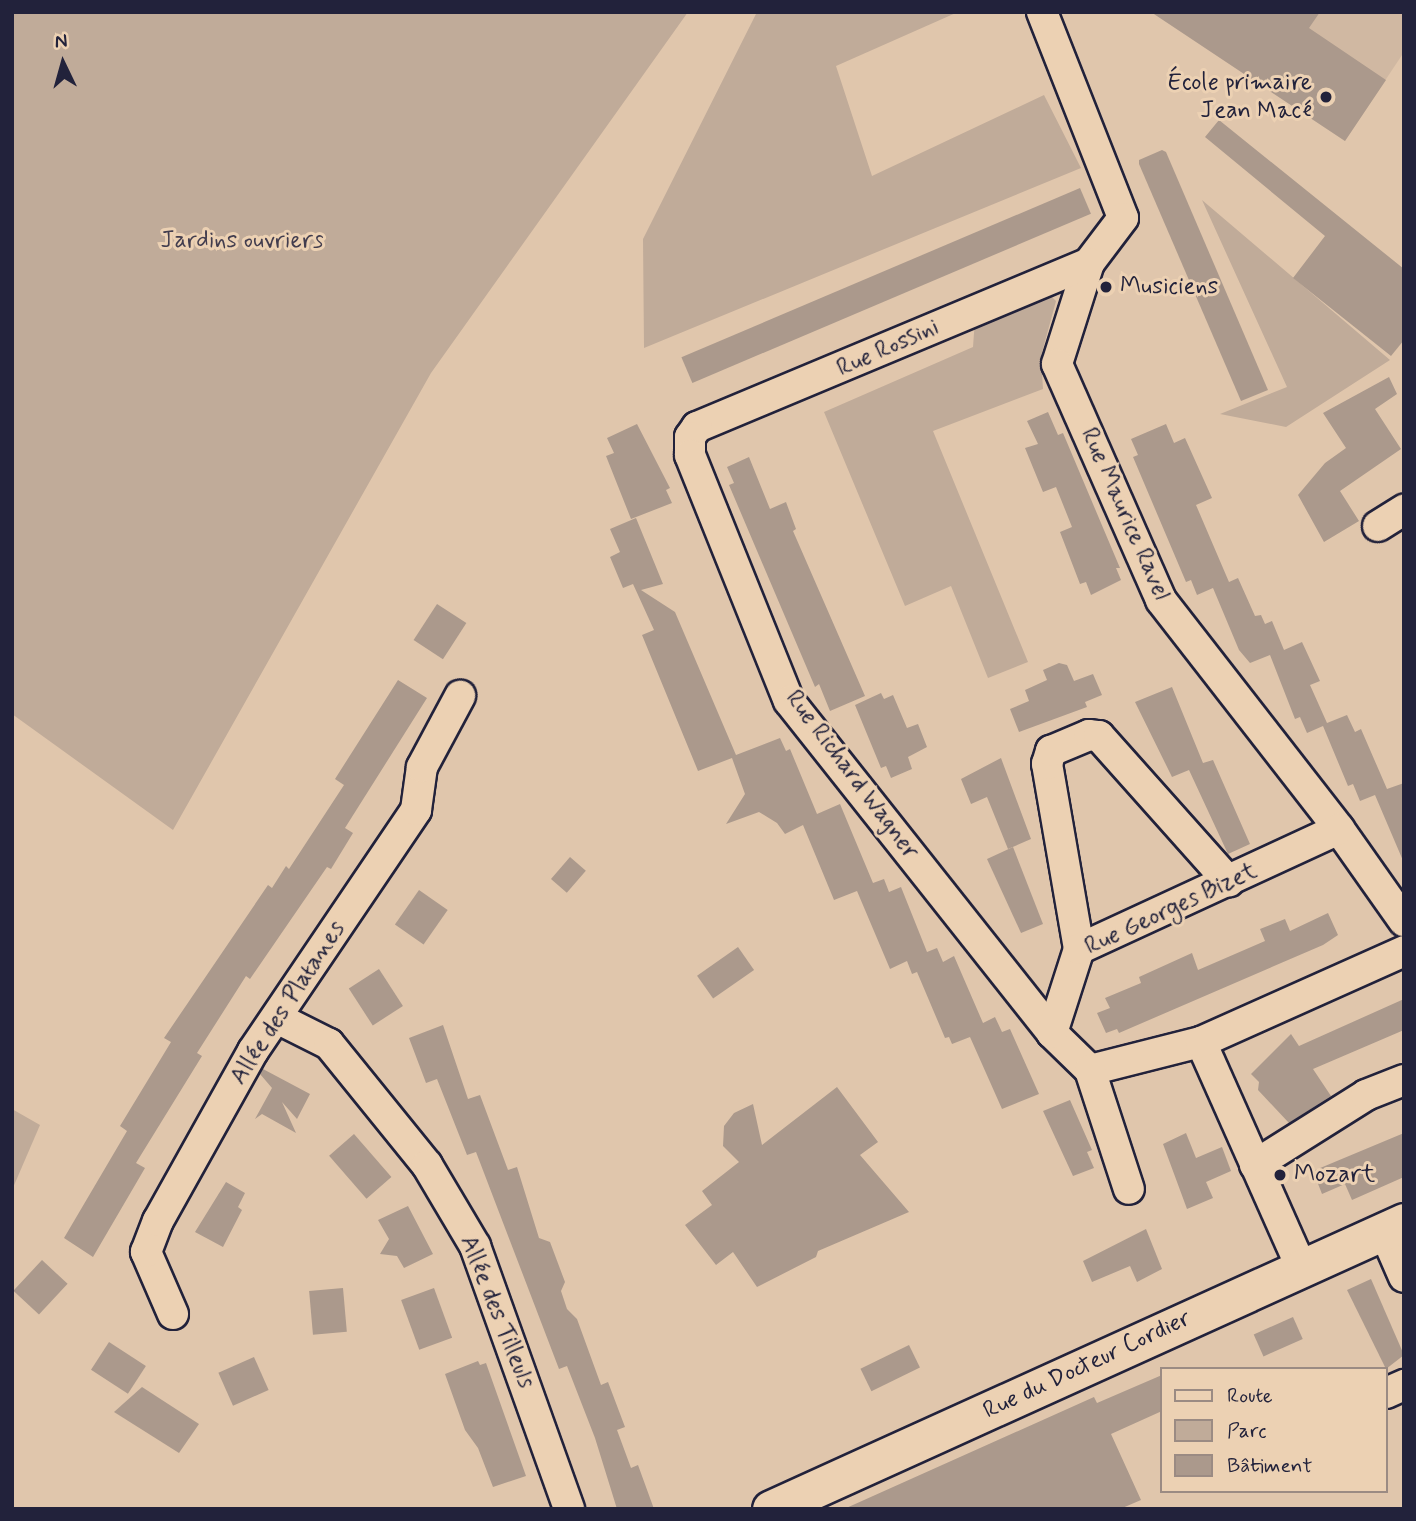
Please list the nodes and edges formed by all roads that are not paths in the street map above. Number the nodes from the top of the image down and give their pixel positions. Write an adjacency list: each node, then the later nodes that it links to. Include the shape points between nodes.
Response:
1 (1042, 12): 2 (street, Rue Maurice Ravel, via 1122,218)
2 (1090, 263): 3 (street, Rue Rossini, via 697,427); 7 (street, Rue Maurice Ravel, via 1057,364 1161,600)
3 (690, 437): 13 (street, Rue Richard Wagner, via 690,455 789,701)
4 (1404, 510): 5 (street)
5 (1378, 526)
6 (460, 696): 12 (street, Allée des Platanes, via 422,767 416,810)
7 (1339, 829): 8 (street, Rue Georges Bizet); 9 (street, Rue Maurice Ravel)
8 (1229, 882): 10 (street, Rue Georges Bizet); 10 (street, via 1099,736 1089,735 1051,751 1047,764)
9 (1404, 921)
10 (1079, 949): 13 (street, Rue Georges Bizet)
11 (1404, 951): 14 (street)
12 (277, 1018): 22 (street, Allée des Platanes, via 253,1051 146,1252); 25 (street, Allée des Tilleuls, via 330,1044 427,1165 475,1246)
13 (1052, 1032): 15 (street, Rue Richard Wagner)
14 (1201, 1042): 15 (street); 17 (street)
15 (1090, 1070): 18 (street)
16 (1404, 1080): 17 (street, via 1366,1095)
17 (1255, 1165): 20 (street)
18 (1129, 1189)
19 (1394, 1226): 20 (street, Rue du Docteur Cordier); 21 (street)
20 (1301, 1267): 26 (street, Rue du Docteur Cordier)
21 (1404, 1277)
22 (173, 1314)
23 (1404, 1385): 24 (street)
24 (1388, 1392)
25 (569, 1509)
26 (771, 1509)

